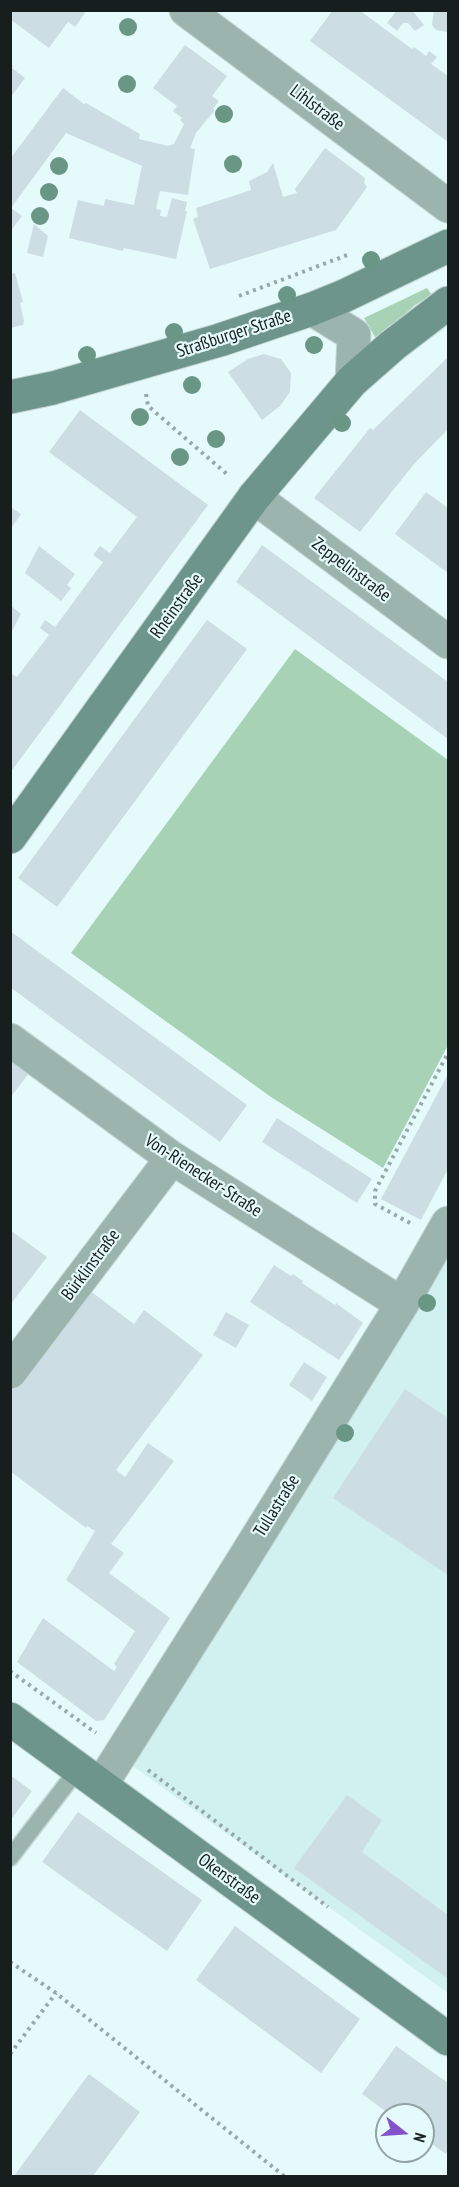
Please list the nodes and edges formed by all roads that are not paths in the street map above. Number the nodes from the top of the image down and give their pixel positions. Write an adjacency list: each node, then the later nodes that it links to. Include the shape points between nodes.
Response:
1 (186, 10): 2 (street, Lihlstraße)
2 (448, 206)
3 (448, 246): 5 (main road, Straßburger Straße)
4 (448, 303): 6 (main road, Rheinstraße)
5 (312, 309): 6 (street, via 354,335); 7 (main road, Straßburger Straße, via 220,340)
6 (352, 381): 8 (main road, Rheinstraße)
7 (10, 397)
8 (254, 497): 9 (street, Zeppelinstraße); 10 (main road, Rheinstraße)
9 (448, 642)
10 (14, 825)
11 (10, 1040): 12 (street, Von-Rienecker-Straße)
12 (172, 1158): 14 (street, Von-Rienecker-Straße); 15 (street, Bürklinstraße)
13 (448, 1223): 14 (street, Tullastraße)
14 (402, 1304): 17 (street, Tullastraße, via 122,1752)
15 (10, 1372)
16 (10, 1719): 17 (main road, Okenstraße)
17 (89, 1777): 18 (lane); 19 (main road, Okenstraße)
18 (10, 1858)
19 (448, 2039)

